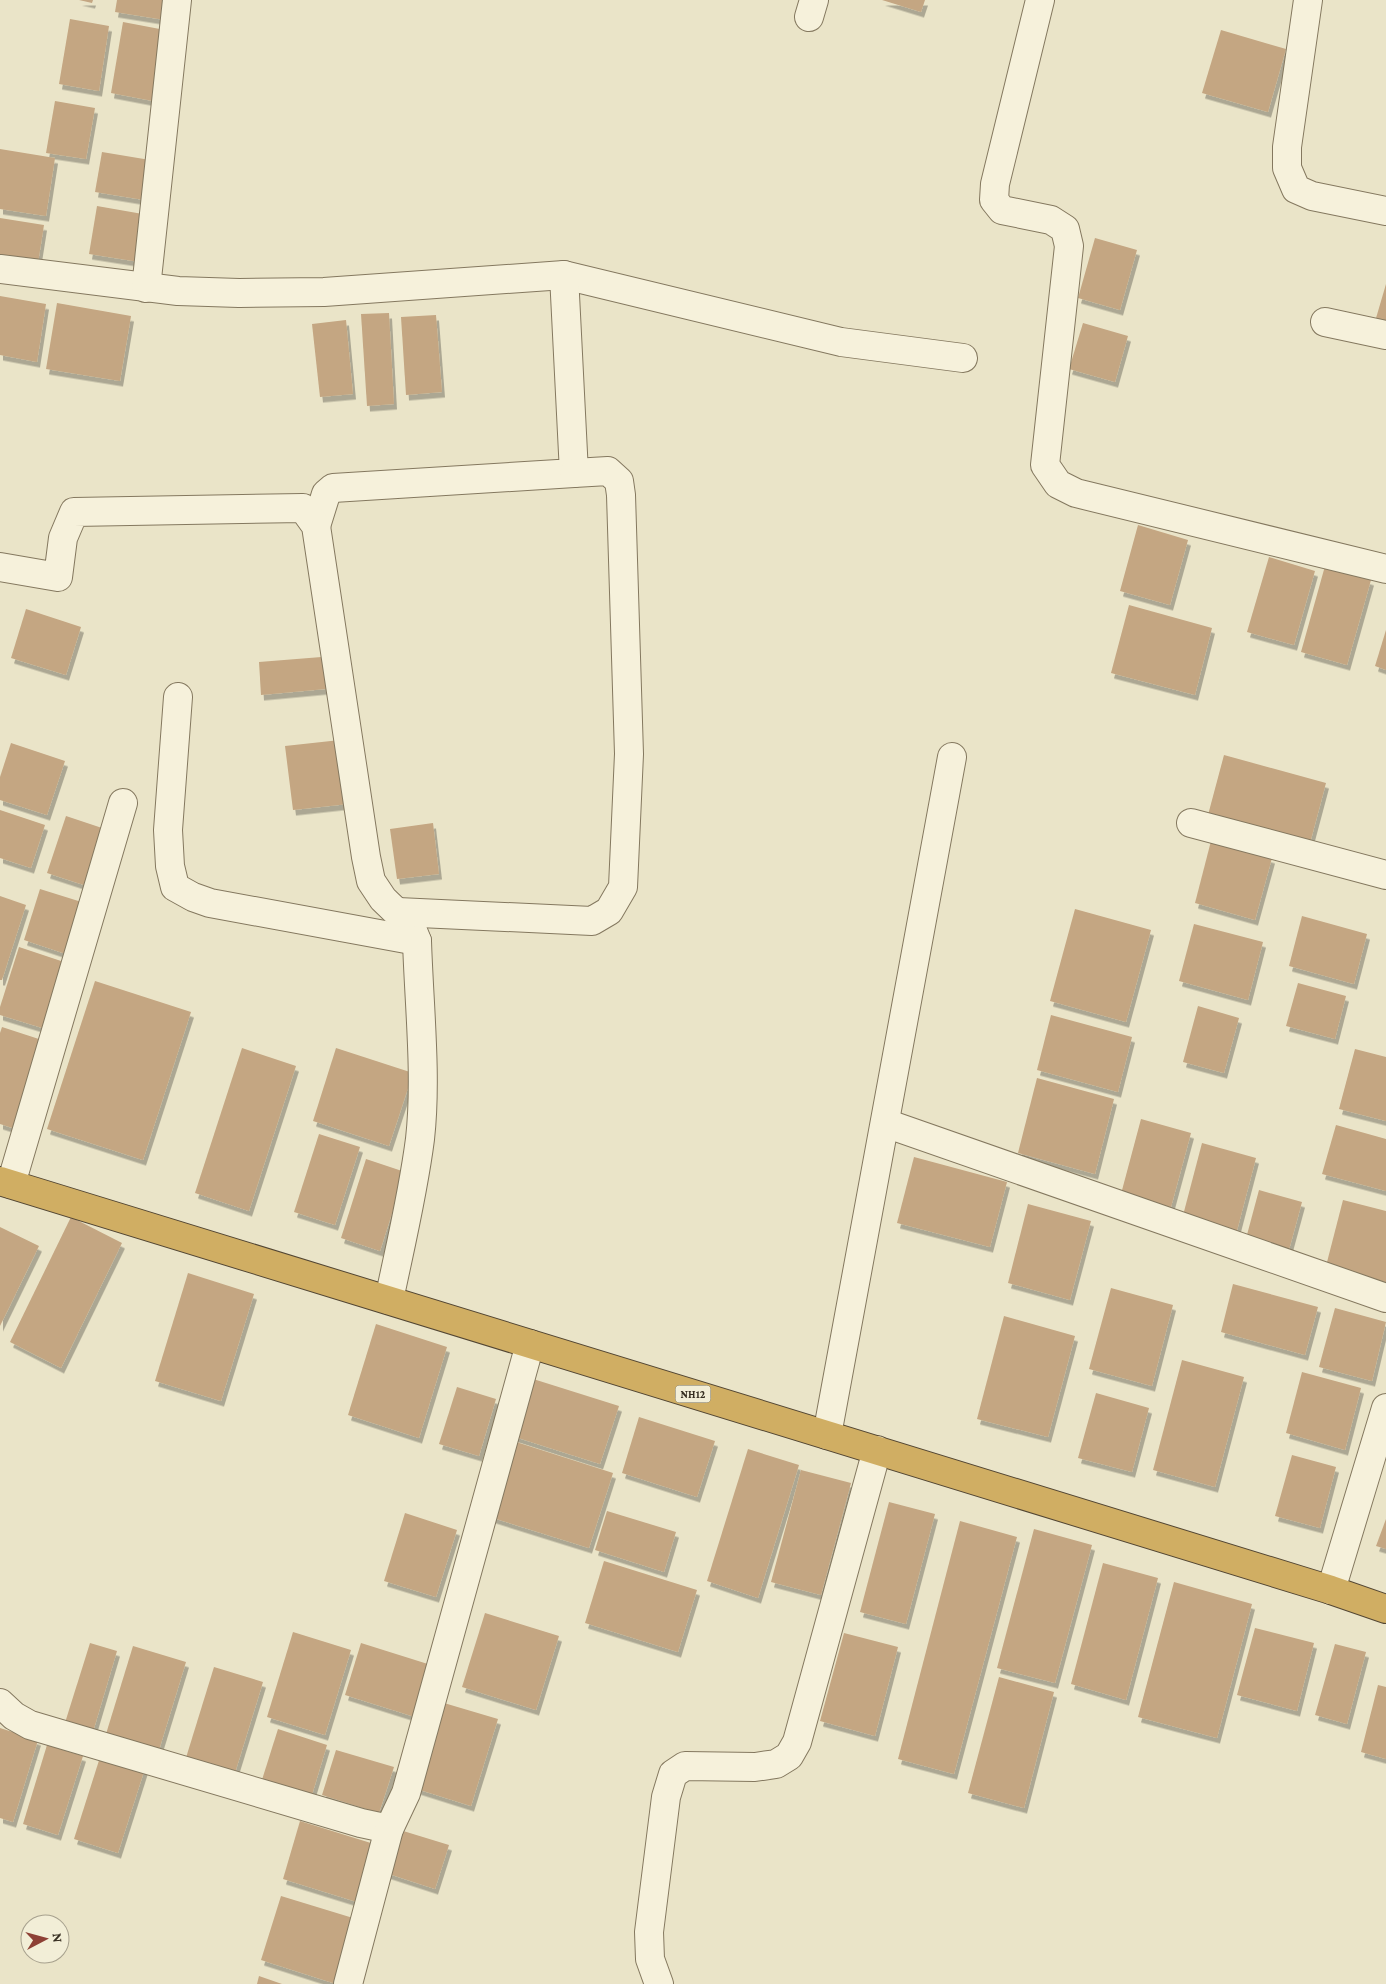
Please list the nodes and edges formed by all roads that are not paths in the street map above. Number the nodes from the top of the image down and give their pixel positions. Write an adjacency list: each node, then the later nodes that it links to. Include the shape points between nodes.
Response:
1 (177, 0): 7 (street)
2 (1040, 0): 14 (street, via 995,184 994,200 1002,210 1051,220 1065,229 1068,246 1045,465 1058,484 1076,492)
3 (1308, 0): 4 (street, via 1287,147 1287,168 1296,189 1312,196)
4 (1386, 211)
5 (0, 269): 7 (street)
6 (564, 275): 7 (street, via 300,293); 10 (street, via 841,342); 11 (street)
7 (146, 288)
8 (1325, 322): 9 (street)
9 (1386, 335)
10 (962, 358)
11 (574, 473): 12 (street, via 332,488 326,494); 20 (street, via 608,471 619,481 621,495 629,754 623,887 608,911 592,921)
12 (316, 526): 13 (street, via 303,508 74,512 62,538 58,578); 20 (street, via 366,857 372,881 383,899)
13 (0, 566)
14 (1386, 569)
15 (178, 697): 21 (street, via 168,830 175,887 210,903)
16 (952, 757): 22 (street)
17 (123, 803): 23 (street)
18 (1191, 822): 19 (street)
19 (1386, 875)
20 (398, 912): 21 (street, via 411,926)
21 (417, 941): 25 (street, via 422,1095 420,1138)
22 (885, 1123): 24 (street); 28 (street)
23 (5, 1183): 25 (highway, NH12)
24 (1386, 1298)
25 (389, 1300): 26 (highway, NH12)
26 (530, 1344): 28 (highway, NH12); 33 (street, via 406,1793)
27 (1386, 1408): 30 (street)
28 (827, 1435): 29 (highway, NH12)
29 (877, 1450): 30 (highway, NH12); 35 (street, via 797,1742 788,1756 776,1764 755,1767 685,1766 673,1774 666,1797 649,1932 650,1959)
30 (1331, 1590): 31 (highway, NH12)
31 (1386, 1609)
32 (0, 1704): 33 (street, via 30,1725)
33 (390, 1829): 34 (street)
34 (348, 1984)
35 (659, 1984)

